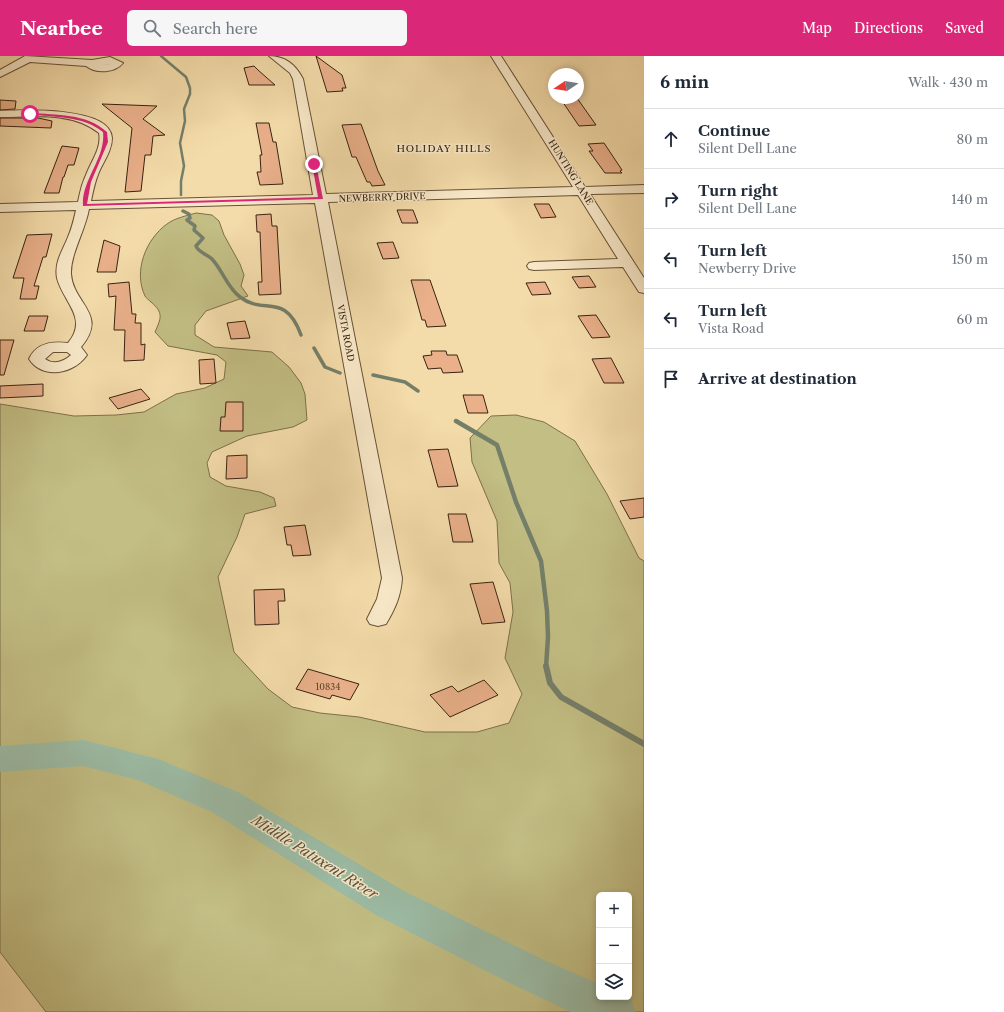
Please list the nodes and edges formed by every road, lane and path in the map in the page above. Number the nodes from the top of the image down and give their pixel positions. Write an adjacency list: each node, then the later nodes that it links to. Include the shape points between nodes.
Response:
1 (274, 56): 9 (street, VISTA ROAD, via 294,71 298,79)
2 (496, 56): 8 (street, HUNTING LANE)
3 (30, 57): 4 (street); 5 (street)
4 (92, 63)
5 (0, 74)
6 (0, 114): 10 (street, via 74,117 94,124 105,132 106,142 89,182)
7 (644, 189): 8 (street, NEWBERRY DRIVE)
8 (583, 191): 9 (street, NEWBERRY DRIVE); 12 (street, HUNTING LANE)
9 (321, 199): 10 (street, NEWBERRY DRIVE); 16 (street, VISTA ROAD, via 392,578 387,606)
10 (84, 206): 11 (street, NEWBERRY DRIVE); 15 (street, via 64,264 64,281 81,310 84,322 83,334)
11 (0, 208)
12 (628, 263): 13 (street); 14 (street, HUNTING LANE)
13 (534, 266)
14 (644, 289)
15 (72, 348)
16 (378, 619)

